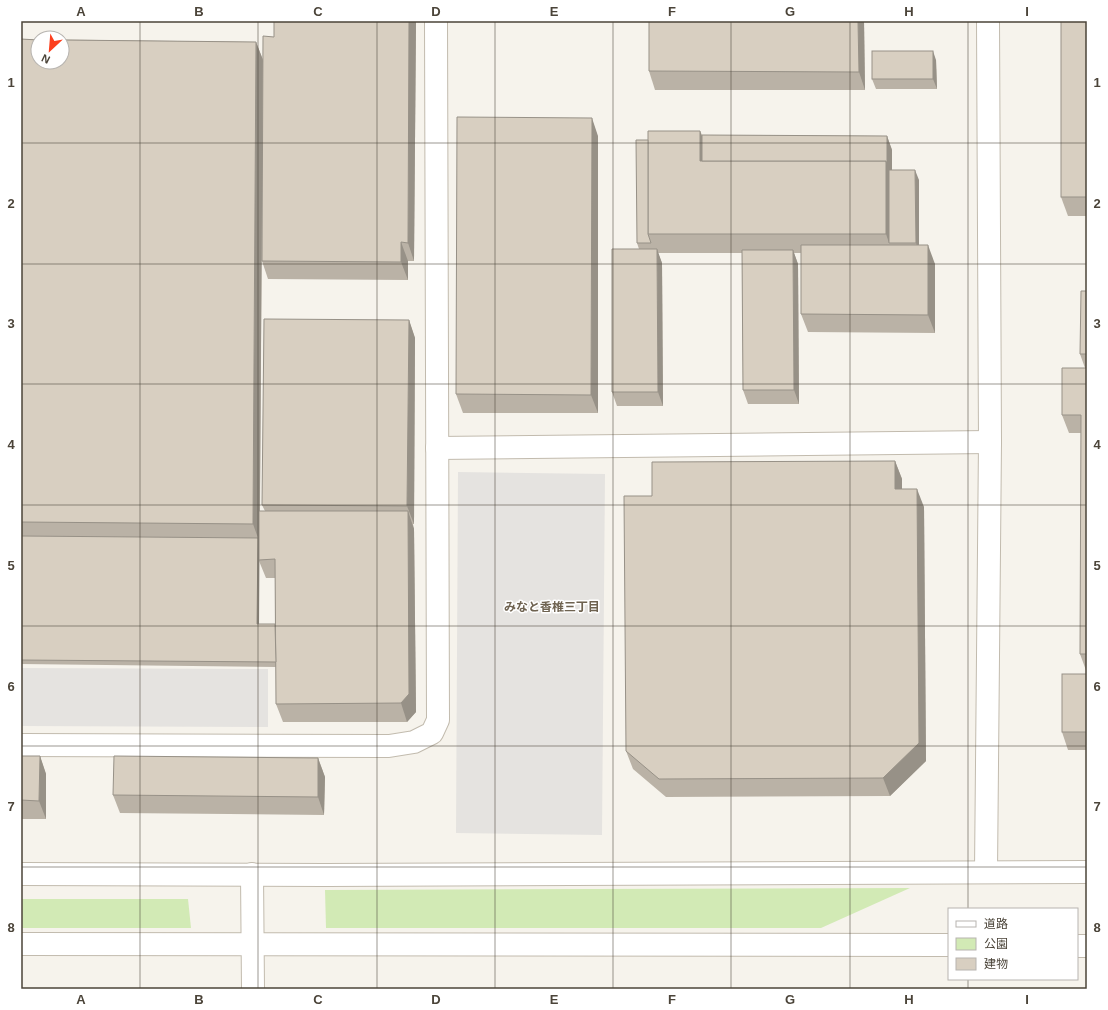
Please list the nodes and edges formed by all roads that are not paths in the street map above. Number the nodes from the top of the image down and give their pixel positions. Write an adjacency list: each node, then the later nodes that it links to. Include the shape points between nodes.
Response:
1 (436, 21): 4 (street)
2 (988, 21): 3 (street)
3 (990, 442): 4 (street); 6 (street)
4 (437, 448): 5 (street, via 438,720 432,733 414,742 389,746)
5 (21, 745)
6 (986, 872): 7 (street); 9 (street)
7 (1087, 872)
8 (21, 874): 9 (street)
9 (252, 874): 11 (street)
10 (21, 944): 11 (street)
11 (252, 944): 12 (street); 13 (street)
12 (948, 945)
13 (253, 989)

